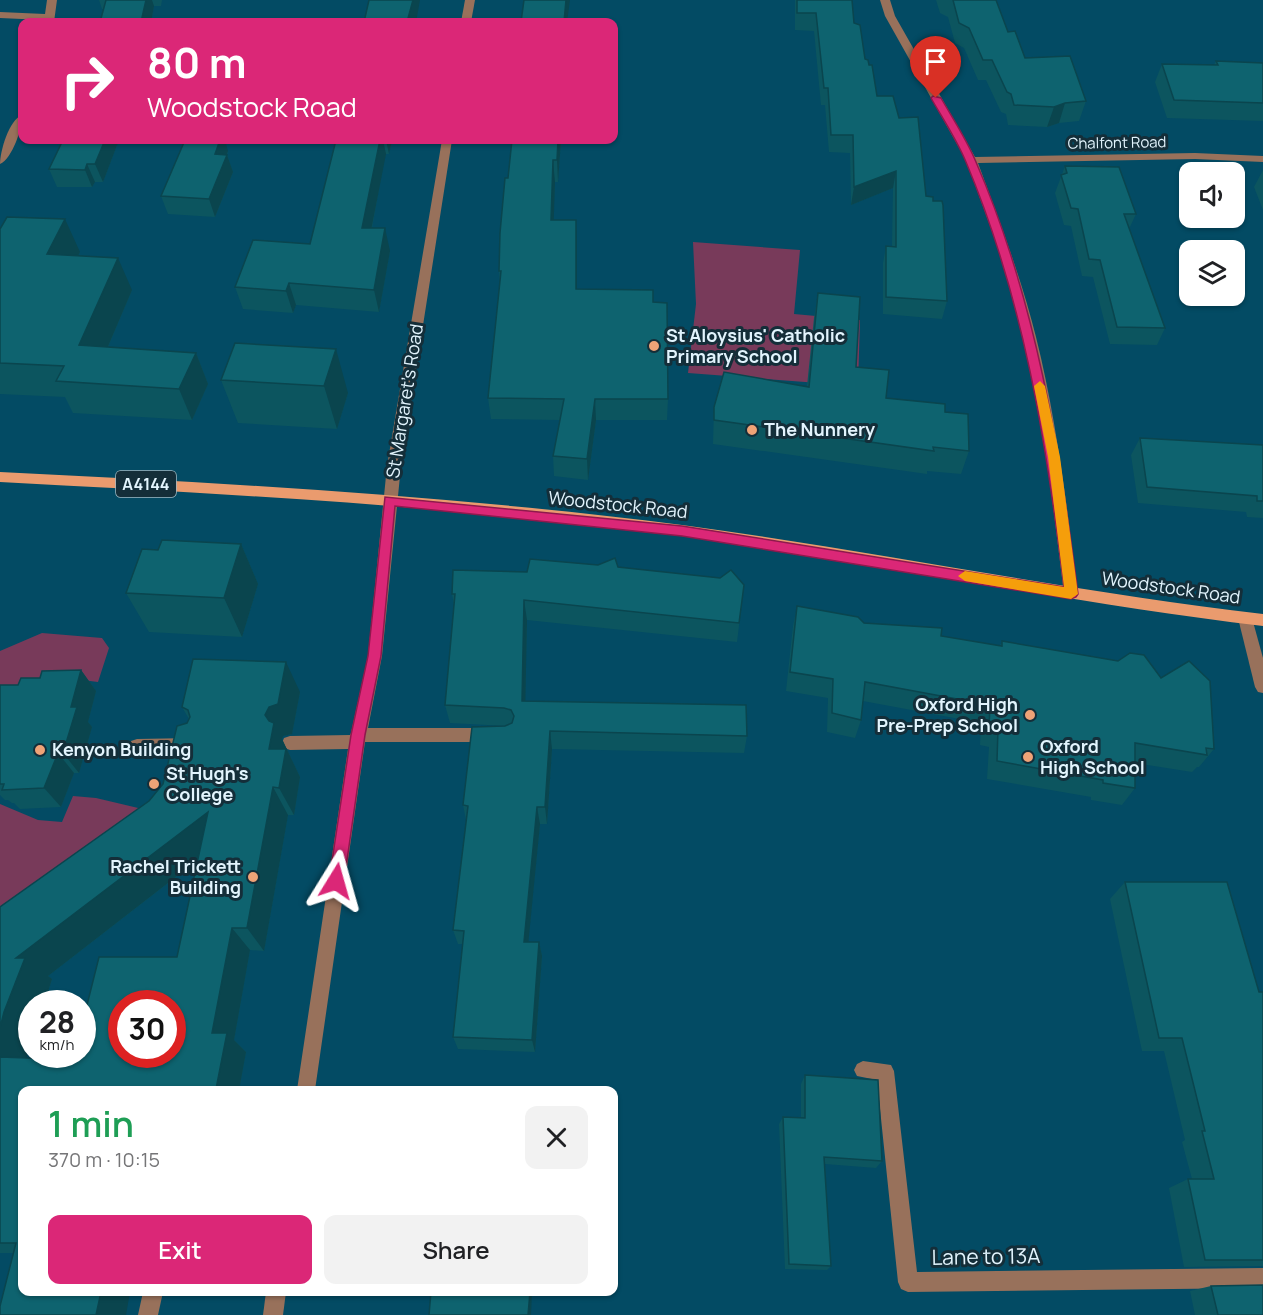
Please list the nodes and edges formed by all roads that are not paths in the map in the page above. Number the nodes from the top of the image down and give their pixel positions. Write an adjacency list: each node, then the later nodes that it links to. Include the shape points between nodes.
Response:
1 (52, 0): 6 (street)
2 (470, 0): 7 (street)
3 (885, 0): 11 (street, via 890,16)
4 (0, 15): 5 (street)
5 (29, 18)
6 (49, 18)
7 (467, 18)
8 (18, 126): 12 (street)
9 (446, 144): 14 (street, St Margaret's Road)
10 (1263, 159): 11 (street, Chalfont Road, via 1196,156)
11 (970, 160): 15 (street, via 1006,253 1030,337 1054,457)
12 (0, 161)
13 (0, 477): 14 (main road, Woodstock Road / A4144)
14 (389, 500): 15 (main road, Woodstock Road / A4144, via 682,531); 20 (street, St Margaret's Road, via 375,656)
15 (1071, 594): 16 (main road, Woodstock Road / A4144)
16 (1245, 618): 17 (main road, Woodstock Road / A4144); 18 (street)
17 (1263, 620)
18 (1263, 687)
19 (507, 735): 20 (street)
20 (357, 739): 21 (street); 25 (street, St Margaret's Road)
21 (290, 743)
22 (198, 745): 23 (street)
23 (137, 746)
24 (863, 1070): 26 (street, Lane to 13A, via 885,1071 909,1282)
25 (307, 1086)
26 (1263, 1278)
27 (152, 1296): 29 (street)
28 (275, 1296): 30 (street)
29 (148, 1315)
30 (273, 1315)

